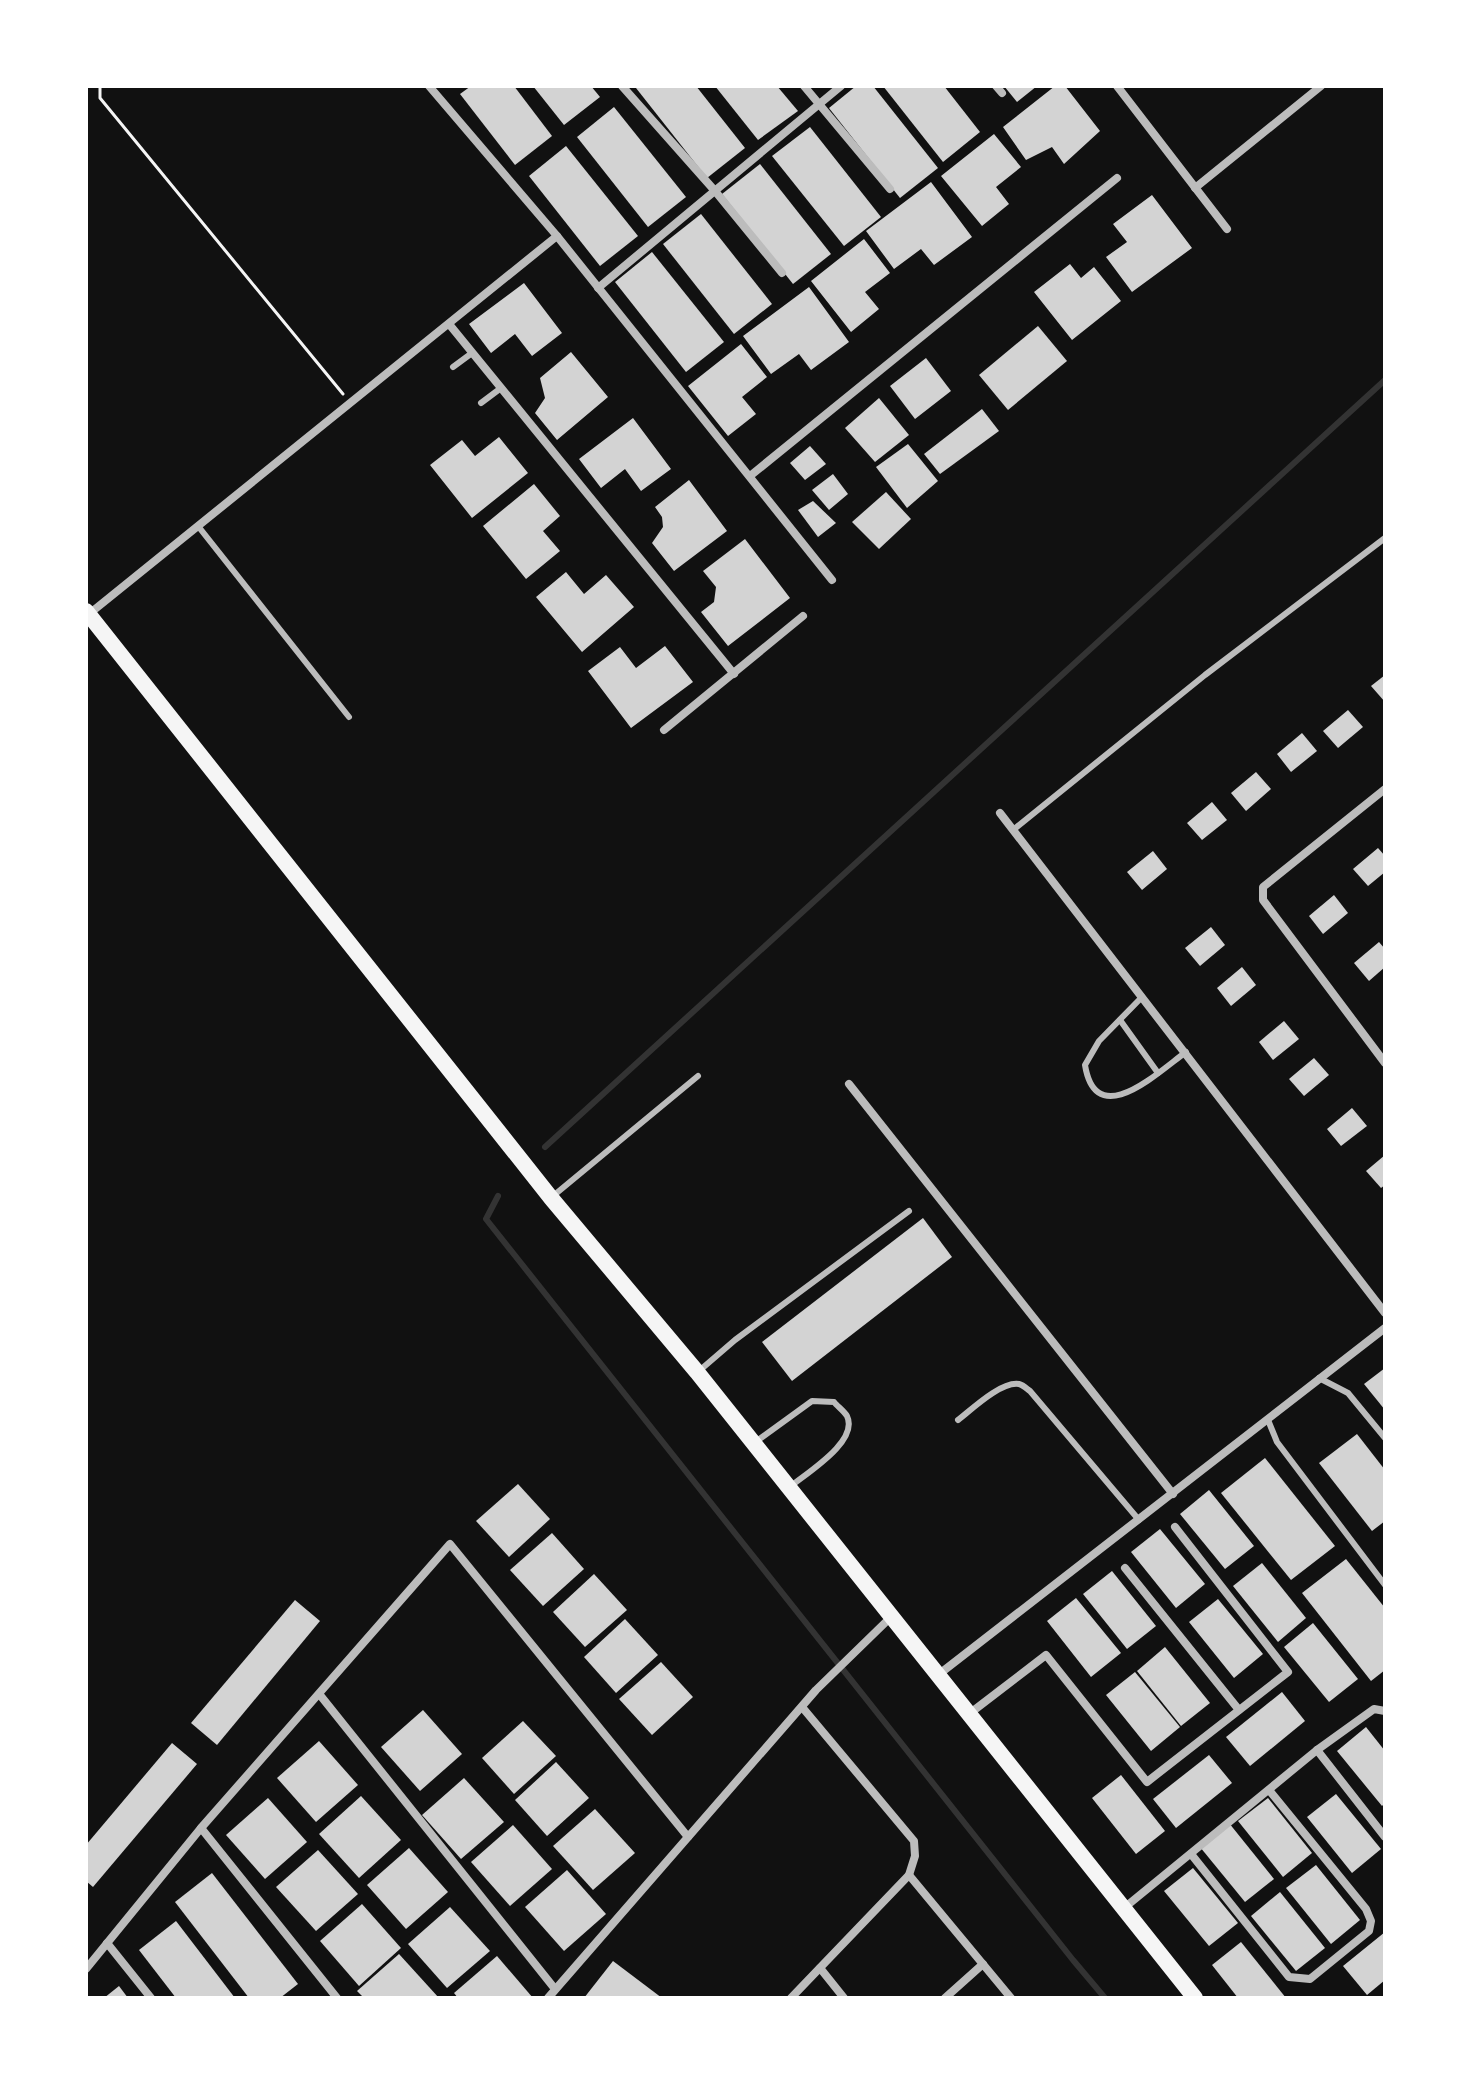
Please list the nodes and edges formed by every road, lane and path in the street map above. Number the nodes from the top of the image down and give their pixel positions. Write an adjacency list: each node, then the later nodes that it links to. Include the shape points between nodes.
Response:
1 (100, 86): 22 (path, via 100,98)
2 (429, 86): 14 (street)
3 (622, 86): 12 (street)
4 (804, 86): 8 (street)
5 (841, 86): 8 (street)
6 (1117, 86): 10 (street)
7 (1321, 86): 10 (street)
8 (819, 103): 11 (street); 12 (street)
9 (1117, 178): 23 (street)
10 (1195, 188): 13 (street)
11 (890, 189)
12 (715, 191): 15 (street); 16 (street)
13 (1227, 229)
14 (557, 236): 16 (street); 17 (street)
15 (782, 273)
16 (598, 288): 23 (street)
17 (449, 324): 18 (street); 22 (street)
18 (472, 353): 19 (lane); 20 (street)
19 (453, 367)
20 (501, 388): 21 (lane); 29 (street)
21 (481, 403)
22 (350, 404): 24 (street)
23 (750, 476): 26 (street)
24 (198, 526): 27 (street); 30 (lane)
25 (1385, 538): 34 (lane)
26 (832, 580)
27 (88, 613): 42 (main road)
28 (803, 616): 29 (street)
29 (734, 674): 31 (street)
30 (349, 717)
31 (664, 730)
32 (1385, 789): 38 (street, via 1263,887 1263,900)
33 (1000, 813): 34 (street)
34 (1013, 830): 35 (street)
35 (1143, 997): 36 (lane); 37 (street)
36 (1120, 1020): 39 (lane); 39 (lane, via 1085,1065 1096,1093 1117,1097)
37 (1186, 1052): 39 (lane); 44 (street)
38 (1385, 1062)
39 (1158, 1073)
40 (698, 1076): 42 (lane)
41 (849, 1084): 53 (street)
42 (551, 1198): 46 (main road)
43 (909, 1211): 46 (lane)
44 (1385, 1313)
45 (1385, 1328): 47 (street)
46 (697, 1372): 51 (main road)
47 (1319, 1378): 49 (street); 50 (lane, via 1348,1393)
48 (958, 1420): 54 (lane, via 987,1397 1019,1384)
49 (1268, 1420): 53 (street); 57 (lane, via 1277,1442)
50 (1385, 1438)
51 (754, 1443): 52 (main road); 52 (lane, via 812,1401 834,1402 847,1416 849,1431 842,1445)
52 (789, 1487): 58 (main road)
53 (1173, 1494): 54 (street)
54 (1139, 1520): 59 (street)
55 (1175, 1527): 62 (street, via 1288,1672)
56 (1125, 1568): 62 (street)
57 (1385, 1585)
58 (892, 1616): 59 (main road); 61 (street)
59 (938, 1675): 64 (main road)
60 (320, 1695): 67 (street); 68 (street, via 450,1544); 77 (street)
61 (802, 1707): 68 (street); 71 (street, via 914,1841)
62 (1239, 1710): 64 (street, via 1147,1782 1046,1655)
63 (1385, 1711): 65 (street, via 1374,1709)
64 (968, 1714): 72 (main road)
65 (1317, 1750): 66 (street); 69 (street)
66 (1269, 1790): 70 (street); 70 (street, via 1366,1909 1369,1931 1310,1979 1289,1977)
67 (201, 1828): 73 (street); 79 (street)
68 (688, 1837): 77 (street)
69 (1385, 1837)
70 (1191, 1854): 72 (street)
71 (909, 1875): 74 (street); 75 (street)
72 (1124, 1908): 85 (main road)
73 (107, 1943): 76 (street); 78 (street)
74 (983, 1964): 83 (street); 84 (street)
75 (820, 1968): 81 (street); 82 (street)
76 (86, 1969)
77 (555, 1989): 80 (street)
78 (151, 1998)
79 (337, 1998)
80 (548, 1998)
81 (791, 1998)
82 (844, 1998)
83 (945, 1998)
84 (1011, 1998)
85 (1195, 1998)

